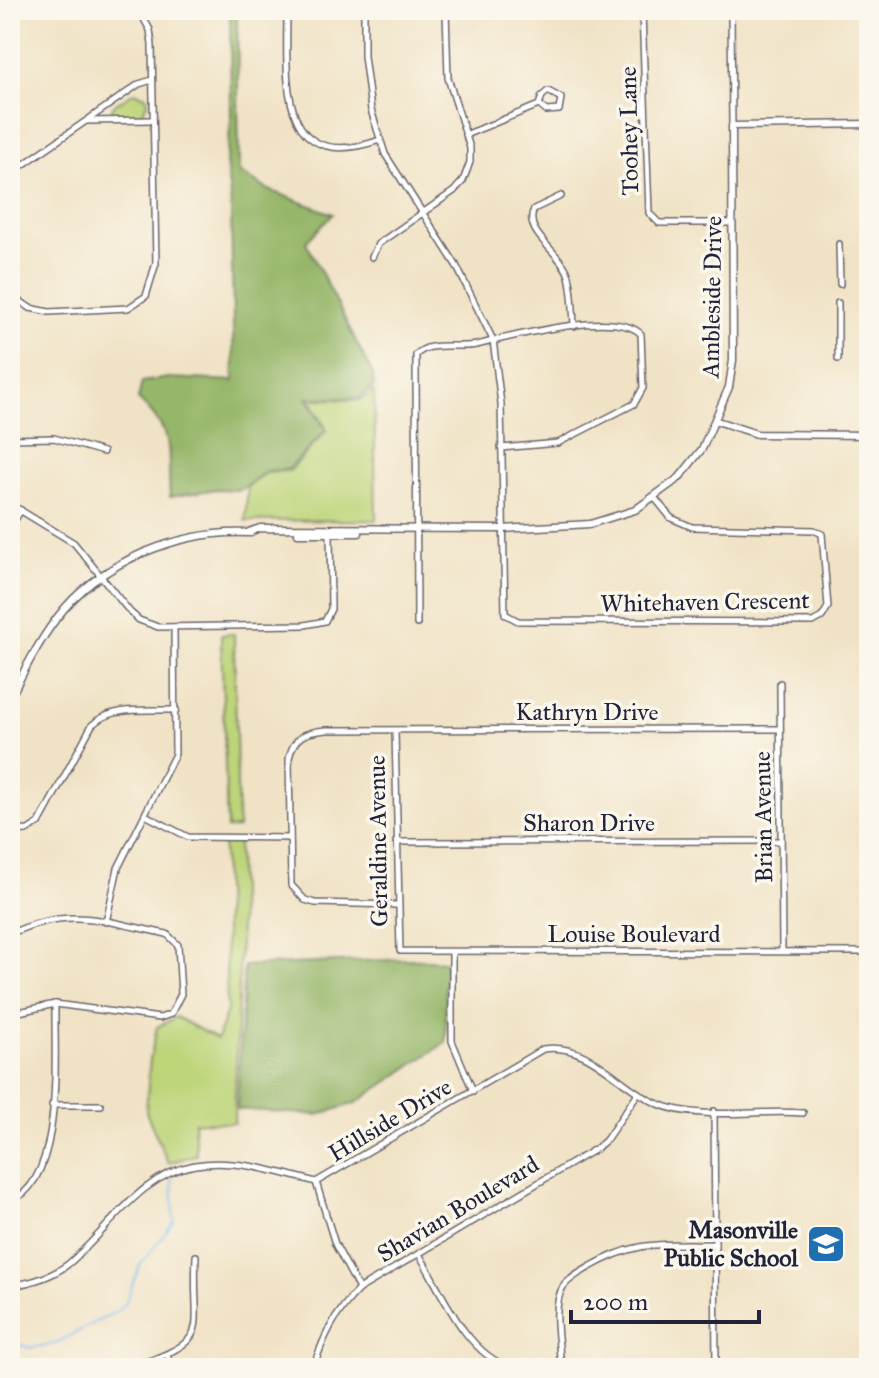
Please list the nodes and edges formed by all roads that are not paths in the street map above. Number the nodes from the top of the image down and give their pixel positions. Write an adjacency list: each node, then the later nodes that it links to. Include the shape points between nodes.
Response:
1 (139, 10): 7 (street, via 150,30)
2 (287, 10): 14 (street, via 288,98 302,130 319,143 342,150)
3 (364, 10): 14 (street, via 366,70)
4 (446, 10): 13 (street, via 448,78)
5 (642, 10): 18 (street, Toohey Lane, via 649,213 659,223)
6 (731, 10): 12 (street, Ambleside Drive)
7 (152, 80): 9 (street); 10 (street)
8 (539, 105): 8 (street, via 546,111 559,110 561,98 548,91); 13 (street)
9 (152, 120): 10 (street); 22 (street, via 156,263 146,296 128,308 49,312 30,308)
10 (86, 121): 15 (street)
11 (869, 124): 12 (street)
12 (732, 126): 18 (street, Ambleside Drive)
13 (465, 135): 17 (street, via 471,156 463,181)
14 (380, 140): 17 (street)
15 (10, 174)
16 (561, 196): 24 (street, via 534,209 530,222 569,277)
17 (420, 213): 20 (street, via 378,244); 25 (street, via 470,289)
18 (732, 223): 27 (street, Ambleside Drive, via 733,366)
19 (839, 244): 21 (street)
20 (372, 257)
21 (840, 284)
22 (10, 294)
23 (838, 303): 26 (street)
24 (574, 326): 25 (street); 30 (street, via 620,324 641,334 640,396 625,411 558,443)
25 (493, 340): 30 (street); 36 (street, via 429,347 413,361 418,390)
26 (838, 359)
27 (717, 421): 28 (street, via 757,434); 32 (street, Ambleside Drive, via 679,478)
28 (869, 435)
29 (10, 439): 31 (street, via 54,438)
30 (501, 448): 37 (street)
31 (103, 452)
32 (654, 497): 37 (street, Ambleside Drive, via 635,510 590,524); 37 (street, Whitehaven Crescent, via 671,518 692,527 822,534 828,607 822,617 813,622 518,621 503,608)
33 (10, 504): 34 (street)
34 (21, 510): 35 (street); 39 (street, via 74,543)
35 (10, 528)
36 (417, 529): 37 (street, Ambleside Drive); 38 (street, Ambleside Drive); 40 (street)
37 (502, 529)
38 (330, 530): 39 (street, Ambleside Drive, via 261,530 180,540); 41 (street, via 331,609 325,621)
39 (101, 577): 41 (street, via 139,620); 43 (street, Ambleside Drive, via 57,617)
40 (417, 624)
41 (174, 627): 44 (street)
42 (780, 683): 45 (street, Brian Avenue)
43 (10, 698)
44 (176, 710): 47 (street, via 175,754); 48 (street, via 100,717 39,823)
45 (780, 729): 46 (street, Kathryn Drive); 50 (street, Brian Avenue)
46 (395, 731): 49 (street, Kathryn Drive, via 326,730 296,739 289,758); 51 (street, Geraldine Avenue)
47 (145, 815): 49 (street, via 188,837); 53 (street, via 118,868)
48 (10, 831)
49 (290, 838): 52 (street, via 291,885 305,900)
50 (781, 841): 51 (street, Sharon Drive); 56 (street, Brian Avenue)
51 (396, 842): 52 (street, Geraldine Avenue)
52 (397, 905): 55 (street, Geraldine Avenue)
53 (106, 922): 54 (street, via 64,916); 59 (street, via 173,938 181,994 177,1006 171,1014 151,1018)
54 (10, 934)
55 (400, 951): 58 (street, Louise Boulevard)
56 (782, 951): 57 (street, Louise Boulevard); 58 (street, Louise Boulevard)
57 (869, 952)
58 (452, 953): 61 (street, via 452,1041)
59 (55, 1004): 60 (street); 63 (street)
60 (10, 1014)
61 (473, 1091): 62 (street, Hillside Drive, via 543,1049 561,1046 581,1052); 67 (street, Hillside Drive)
62 (639, 1093): 65 (street, Hillside Drive, via 674,1109); 70 (street, Shavian Boulevard, via 597,1148)
63 (52, 1105): 64 (street); 68 (street, via 51,1143 24,1194)
64 (101, 1105)
65 (714, 1111): 66 (street, Hillside Drive); 69 (street)
66 (803, 1113)
67 (316, 1182): 72 (street, Hillside Drive, via 269,1169 212,1163 173,1171 146,1186 66,1265); 73 (street, via 335,1244)
68 (10, 1201)
69 (715, 1244): 79 (street, via 637,1245 573,1277 562,1288 559,1305); 80 (street)
70 (419, 1254): 73 (street, Shavian Boulevard); 78 (street, via 475,1346)
71 (196, 1256): 74 (street, via 192,1340)
72 (10, 1286)
73 (359, 1289): 77 (street, Shavian Boulevard, via 324,1333)
74 (167, 1355): 75 (street); 76 (street)
75 (130, 1368)
76 (172, 1368)
77 (313, 1368)
78 (511, 1368)
79 (561, 1368)
80 (716, 1368)

